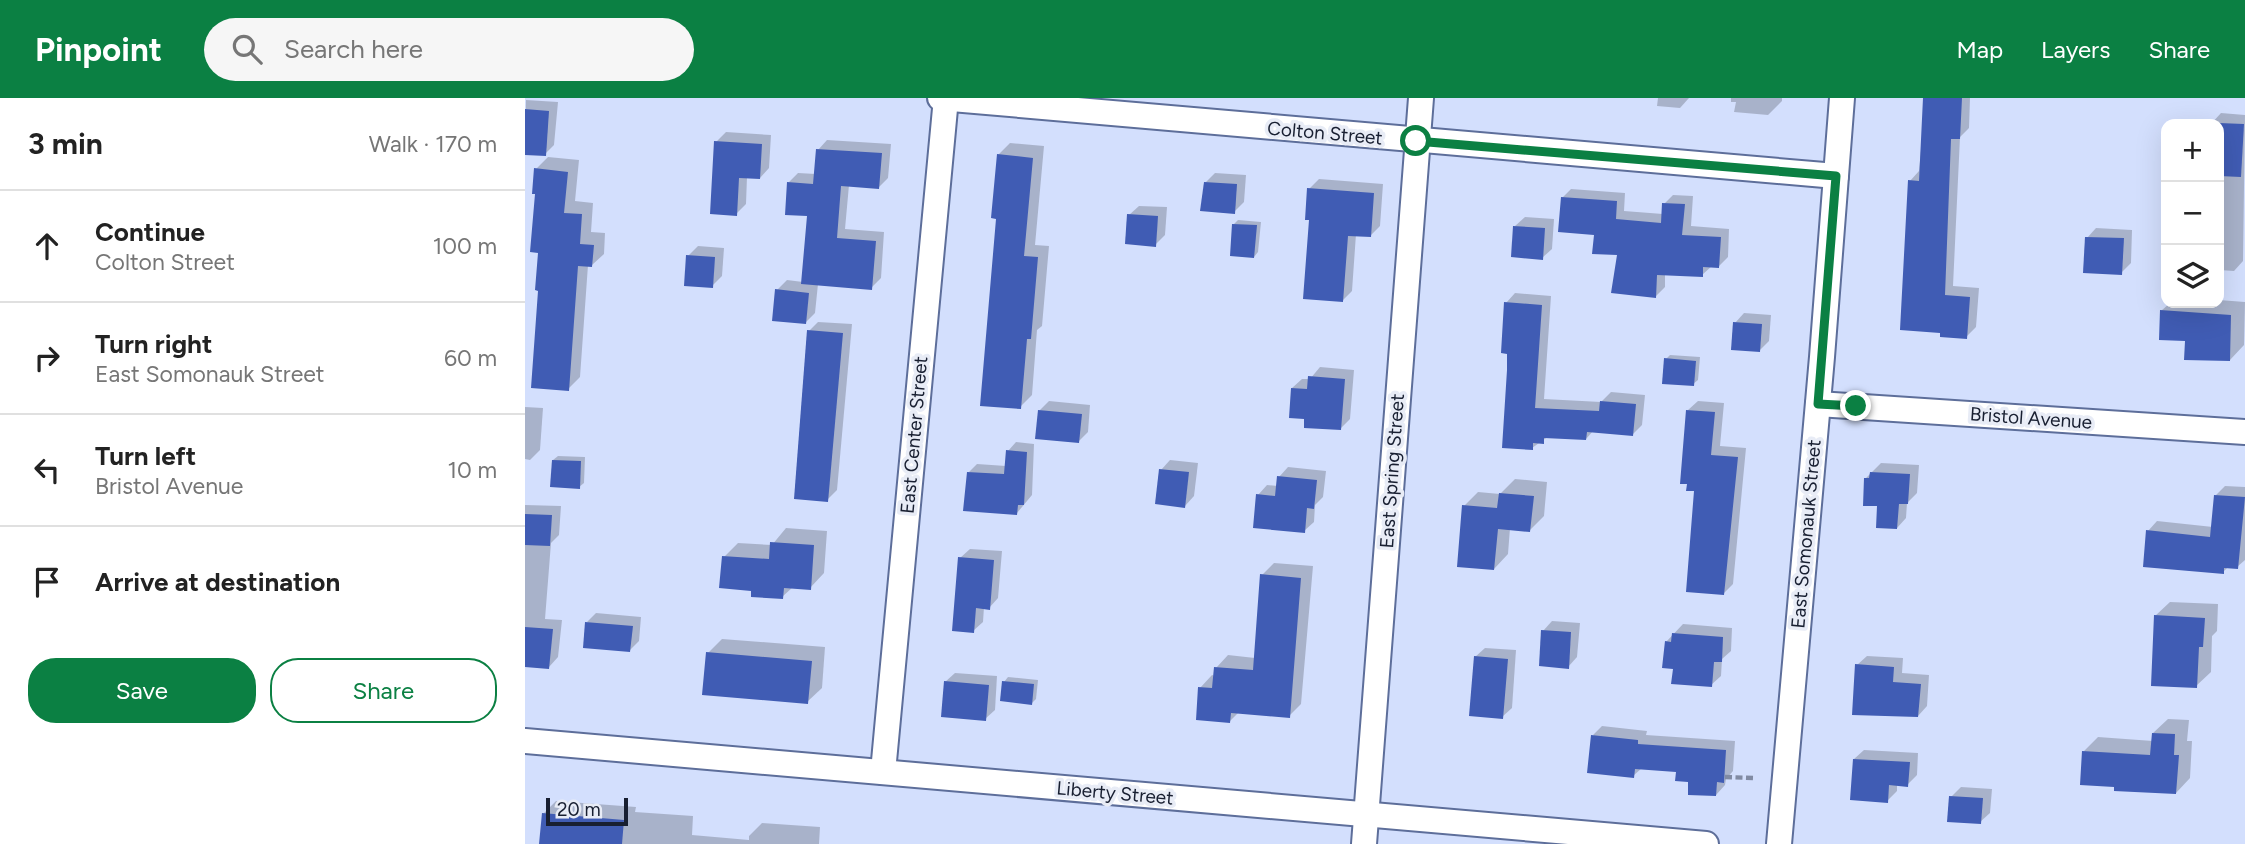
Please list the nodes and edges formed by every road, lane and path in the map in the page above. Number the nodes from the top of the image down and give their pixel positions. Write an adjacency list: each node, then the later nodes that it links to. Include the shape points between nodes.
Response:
1 (940, 98): 2 (street, Colton Street)
2 (946, 98): 5 (street, Colton Street); 10 (street, East Center Street)
3 (1421, 98): 5 (street, East Spring Street)
4 (1842, 98): 6 (street, East Somonauk Street)
5 (1416, 141): 6 (street, Colton Street); 13 (street, East Spring Street)
6 (1836, 176): 7 (street, East Somonauk Street)
7 (1818, 404): 8 (street, Bristol Avenue); 16 (street, East Somonauk Street)
8 (2245, 432)
9 (525, 741): 10 (street, Liberty Street)
10 (883, 772): 13 (street, Liberty Street)
11 (1725, 777): 12 (path)
12 (1753, 778)
13 (1367, 813): 14 (street, East Spring Street); 15 (street, Liberty Street)
14 (1364, 844)
15 (1706, 844)
16 (1779, 844)

